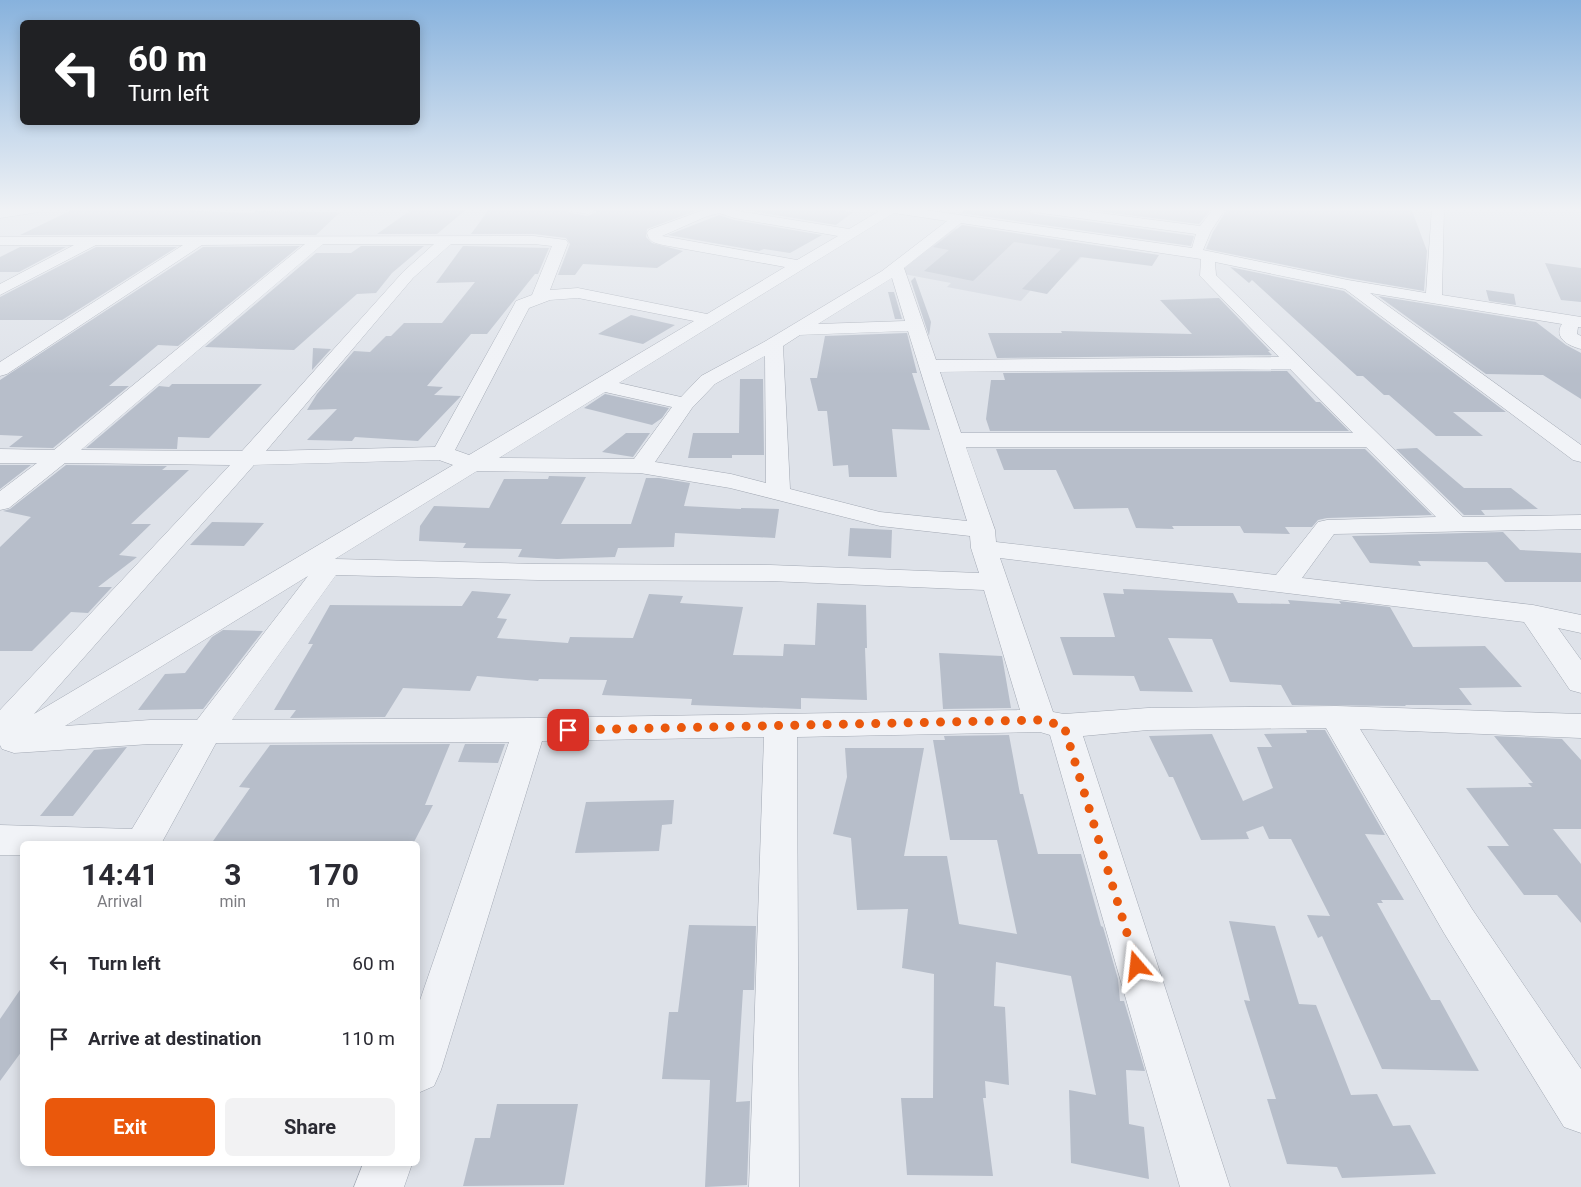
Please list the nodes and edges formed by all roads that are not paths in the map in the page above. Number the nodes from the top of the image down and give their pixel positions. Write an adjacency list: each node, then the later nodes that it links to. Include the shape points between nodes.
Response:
1 (50, 263): 15 (street)
2 (164, 263): 26 (street)
3 (291, 263): 34 (street)
4 (421, 263): 35 (street)
5 (553, 263): 16 (street)
6 (791, 263): 12 (street)
7 (803, 263): 12 (street)
8 (901, 263): 13 (street)
9 (1204, 263): 24 (street, via 1208,276)
10 (1243, 263): 14 (street)
11 (1436, 263): 17 (street)
12 (800, 265): 18 (street)
13 (896, 267): 20 (street); 21 (street)
14 (1348, 285): 17 (street); 32 (street)
15 (0, 290)
16 (540, 296): 18 (street, via 578,293); 31 (street, via 522,305)
17 (1434, 299): 19 (street)
18 (712, 320): 27 (street)
19 (1577, 321): 23 (street, via 1568,329 1568,336)
20 (915, 326): 21 (street); 25 (street)
21 (795, 330): 22 (street)
22 (774, 344): 28 (street, via 708,380); 38 (street)
23 (1581, 344)
24 (1295, 363): 25 (street); 30 (street)
25 (928, 366): 29 (street)
26 (0, 370)
27 (601, 386): 28 (street); 36 (street)
28 (685, 404): 37 (street)
29 (953, 440): 30 (street); 42 (street)
30 (1372, 440): 41 (street)
31 (442, 453): 35 (street); 36 (street)
32 (1581, 455)
33 (0, 456): 34 (street)
34 (60, 456): 35 (street); 39 (street)
35 (248, 458): 55 (street)
36 (471, 464): 37 (street); 43 (street)
37 (640, 466): 38 (street)
38 (778, 492): 42 (street, via 880,519)
39 (0, 503)
40 (1581, 522): 41 (street)
41 (1456, 524): 45 (street, via 1327,527)
42 (983, 539): 44 (street); 45 (street)
43 (314, 567): 44 (street, via 770,573); 54 (street); 55 (street)
44 (995, 582): 50 (street)
45 (1283, 584): 46 (street)
46 (1533, 614): 47 (street); 48 (street)
47 (1581, 624)
48 (1581, 682)
49 (1336, 717): 50 (street); 52 (street); 60 (street, via 1458,920)
50 (1052, 723): 51 (street); 64 (street)
51 (781, 725): 53 (street); 63 (street)
52 (1581, 726)
53 (529, 730): 54 (street); 59 (street)
54 (206, 732): 55 (street, via 150,732); 58 (street)
55 (5, 741)
56 (0, 840): 57 (street)
57 (36, 841)
58 (144, 841)
59 (420, 1064)
60 (1581, 1110)
61 (386, 1166): 62 (street)
62 (379, 1187)
63 (774, 1187)
64 (1205, 1187)

